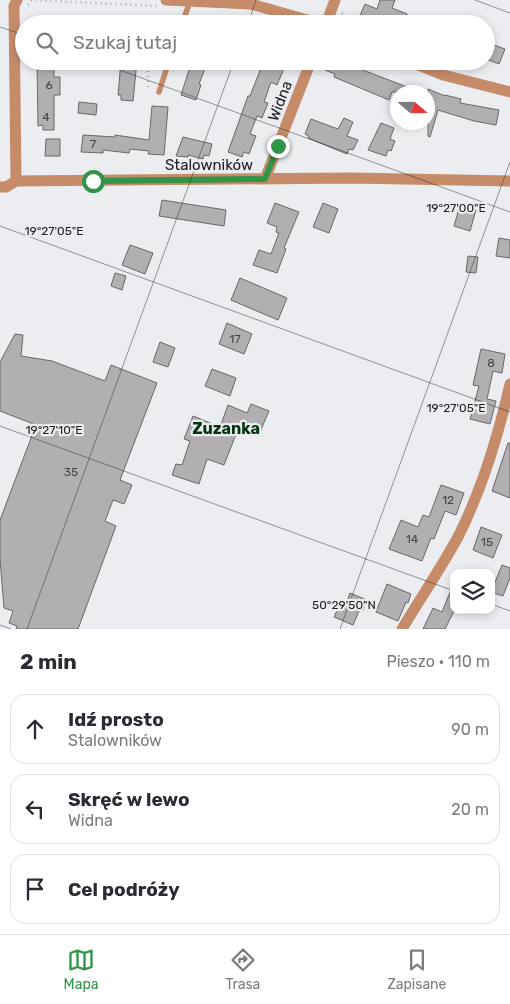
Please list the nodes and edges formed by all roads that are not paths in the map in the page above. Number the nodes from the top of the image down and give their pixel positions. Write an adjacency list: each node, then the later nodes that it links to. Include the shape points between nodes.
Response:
1 (17, 0): 15 (street, via 14,6)
2 (335, 0): 7 (street)
3 (190, 1): 4 (street); 5 (lane); 6 (street, via 251,4)
4 (163, 3)
5 (185, 15)
6 (290, 15)
7 (329, 15)
8 (166, 70): 11 (lane)
9 (307, 70): 13 (street, Widna)
10 (430, 70): 12 (street)
11 (159, 92)
12 (510, 92)
13 (265, 179): 14 (street, Stalowników); 15 (street, Stalowników)
14 (510, 180)
15 (16, 181): 16 (street, Stalowników)
16 (0, 187)
17 (510, 384): 18 (street, via 493,451 477,494 457,537)
18 (402, 629)

